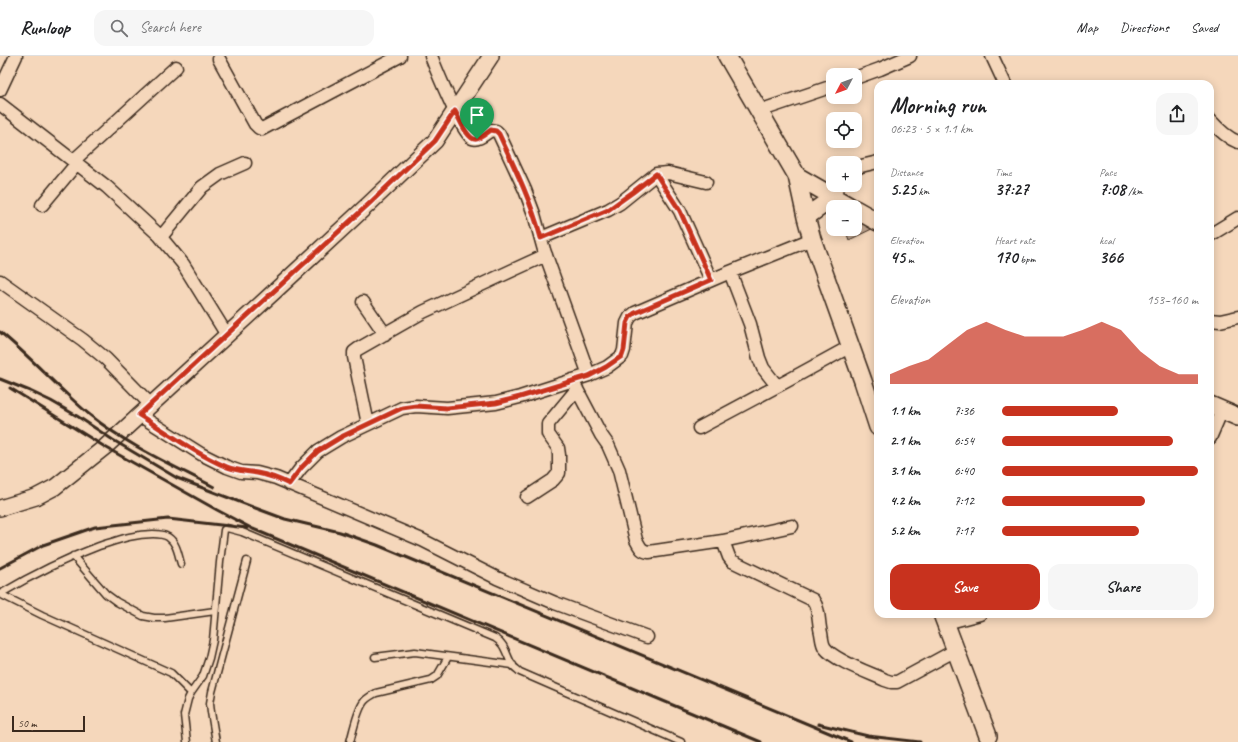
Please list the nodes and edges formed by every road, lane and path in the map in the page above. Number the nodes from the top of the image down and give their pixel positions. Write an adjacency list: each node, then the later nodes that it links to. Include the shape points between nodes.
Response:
1 (16, 56): 13 (street)
2 (400, 56): 8 (street, via 262,129 256,124)
3 (431, 56): 15 (street)
4 (491, 56): 15 (street)
5 (727, 56): 16 (main road)
6 (910, 56): 10 (street)
7 (992, 56): 11 (street)
8 (218, 59)
9 (176, 67): 19 (street)
10 (862, 75)
11 (1003, 80)
12 (826, 88): 16 (street)
13 (0, 90)
14 (0, 104): 19 (street)
15 (455, 111): 35 (street, via 473,139 491,130 499,134 525,190); 45 (street, via 435,141)
16 (759, 111): 24 (main road)
17 (1214, 124): 18 (street)
18 (1238, 142)
19 (75, 162): 28 (street); 34 (street, via 107,187)
20 (245, 163): 34 (street, via 220,174 202,187)
21 (874, 163): 22 (street)
22 (862, 166)
23 (656, 174): 25 (street, via 668,173); 35 (street, via 608,210); 40 (street, via 680,211)
24 (797, 176): 26 (main road); 30 (main road)
25 (706, 182)
26 (835, 193): 27 (main road); 30 (main road)
27 (844, 200)
28 (42, 205)
29 (862, 213): 32 (main road)
30 (806, 217): 36 (main road)
31 (1238, 218): 33 (street)
32 (874, 220)
33 (1214, 233)
34 (161, 237): 45 (street, via 183,264)
35 (541, 238): 37 (street)
36 (812, 239): 38 (street); 46 (main road)
37 (546, 255): 44 (street, via 423,312); 47 (street)
38 (730, 272): 40 (street); 49 (street, via 750,324 763,368)
39 (0, 280): 50 (street, via 106,359)
40 (711, 280): 47 (street, via 635,313 627,323 622,356)
41 (363, 302): 44 (street)
42 (1238, 317): 43 (street, via 1220,322)
43 (1214, 321)
44 (385, 334): 56 (street, via 354,352)
45 (227, 335): 50 (street)
46 (850, 346): 49 (street); 53 (main road)
47 (589, 376): 48 (street)
48 (574, 385): 56 (street, via 496,403 447,408 402,408); 59 (street, via 548,424 548,434 558,448 559,473); 62 (street, via 619,470 640,548 650,552)
49 (778, 386): 57 (street)
50 (151, 405): 52 (street)
51 (1216, 407): 54 (street); 55 (main road)
52 (139, 415): 58 (street, via 227,467 276,478); 60 (street, via 105,447 55,487 36,497)
53 (874, 415)
54 (1214, 417)
55 (1238, 417)
56 (368, 424): 58 (street, via 318,451)
57 (699, 428)
58 (289, 484): 69 (street, via 422,540 497,578 555,603)
59 (527, 498)
60 (0, 508)
61 (792, 526): 62 (street)
62 (723, 541): 70 (street, via 732,561 813,600 825,648 842,661 885,680 897,682)
63 (73, 556): 65 (lane, via 129,536 162,534 173,541); 66 (lane); 67 (lane, via 106,594 144,616 166,618)
64 (247, 561): 77 (lane, via 210,703)
65 (181, 564)
66 (0, 594): 74 (lane, via 171,673)
67 (215, 611): 73 (lane, via 224,530 227,528 500,640); 74 (lane, via 210,658 203,676)
68 (944, 618): 70 (main road)
69 (647, 637)
70 (956, 650): 75 (main road)
71 (375, 657): 72 (lane, via 415,652)
72 (448, 657): 73 (lane); 78 (lane, via 437,676 431,680 376,693 369,697 363,703)
73 (513, 665): 79 (lane, via 520,672)
74 (191, 693): 76 (lane, via 184,715)
75 (989, 739)
76 (187, 742)
77 (216, 742)
78 (350, 742)
79 (681, 742)

